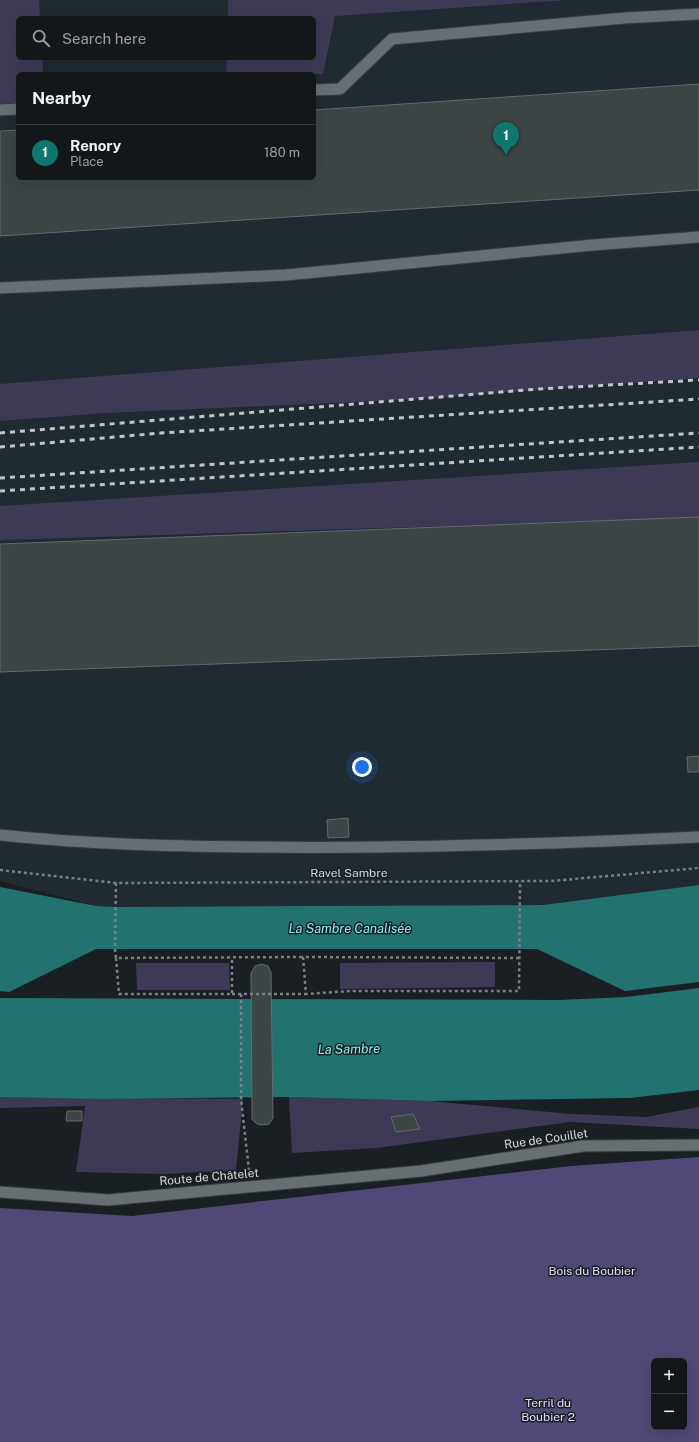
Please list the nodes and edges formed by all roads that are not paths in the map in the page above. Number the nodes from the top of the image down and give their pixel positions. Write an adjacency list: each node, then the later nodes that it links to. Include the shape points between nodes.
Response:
1 (699, 14): 2 (main road, via 624,18 392,39 340,89)
2 (316, 90)
3 (16, 109): 4 (main road)
4 (0, 110)
5 (699, 237): 6 (main road, via 593,245 286,276)
6 (0, 288)
7 (0, 835): 8 (main road, via 64,841 323,848)
8 (699, 837)
9 (699, 1146): 10 (main road, Rue de Couillet, via 583,1146)
10 (421, 1171): 11 (main road, Route de Châtelet, via 108,1200)
11 (0, 1192)

